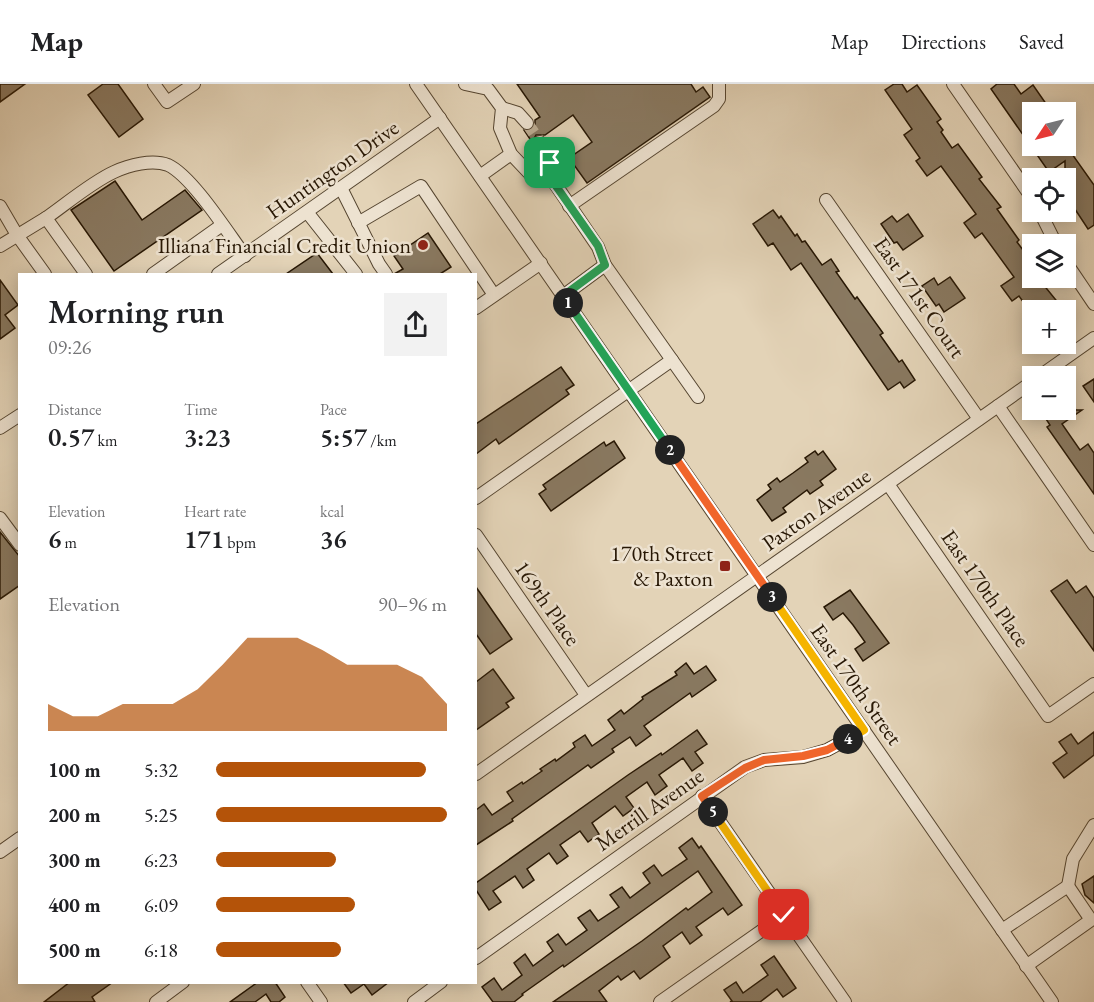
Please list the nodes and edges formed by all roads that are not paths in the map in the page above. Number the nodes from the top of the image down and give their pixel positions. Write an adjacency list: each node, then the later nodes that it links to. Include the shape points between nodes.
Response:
1 (154, 84): 2 (street, via 167,102)
2 (195, 84)
3 (416, 84): 8 (street, East 170th Street)
4 (465, 84): 7 (street, via 488,89)
5 (719, 84): 17 (street, via 719,99 714,106)
6 (952, 84): 14 (street)
7 (502, 108): 9 (street, via 518,113); 11 (street, via 500,128)
8 (440, 118): 12 (street, East 170th Street); 15 (street, Huntington Drive)
9 (527, 123)
10 (540, 142): 13 (street, via 548,154)
11 (511, 154): 12 (street); 13 (street, via 530,174)
12 (480, 176): 26 (street, East 170th Street)
13 (549, 176): 17 (street)
14 (1022, 184)
15 (341, 188): 19 (street, Huntington Drive); 21 (street)
16 (826, 200): 47 (street, East 171st Court)
17 (569, 206): 27 (street, via 598,246)
18 (0, 207): 23 (street)
19 (307, 212): 25 (street, Huntington Drive); 32 (street)
20 (46, 218): 22 (street, via 113,172 157,163 171,167 192,185); 23 (street); 29 (street)
21 (358, 223): 33 (street); 35 (street, via 421,186)
22 (222, 225): 25 (street); 30 (street)
23 (17, 235): 24 (street); 28 (street)
24 (0, 246)
25 (245, 255): 31 (street, Huntington Drive)
26 (541, 263): 35 (street); 36 (street, East 170th Street)
27 (605, 265): 36 (street); 40 (street)
28 (44, 273)
29 (85, 273)
30 (154, 273)
31 (219, 273)
32 (355, 273)
33 (385, 273)
34 (1076, 277): 37 (street)
35 (494, 295): 38 (street)
36 (563, 296): 43 (street, East 170th Street)
37 (1094, 304)
38 (477, 307)
39 (1094, 338): 41 (street)
40 (672, 360): 43 (street); 44 (street)
41 (1054, 366)
42 (1022, 389): 45 (street, Paxton Avenue)
43 (629, 390): 50 (street); 55 (street, East 170th Street)
44 (698, 396)
45 (998, 406): 47 (street, Paxton Avenue); 54 (street)
46 (18, 415): 48 (street)
47 (979, 419): 49 (street, Paxton Avenue)
48 (0, 428)
49 (888, 484): 55 (street, Paxton Avenue); 56 (street, East 170th Place, via 1048,716)
50 (477, 497)
51 (0, 518): 53 (street)
52 (477, 536): 57 (street, 169th Place)
53 (18, 542)
54 (1094, 545)
55 (757, 575): 57 (street, Paxton Avenue); 58 (street, East 170th Street)
56 (1094, 684)
57 (586, 695): 59 (street, Paxton Avenue)
58 (864, 730): 60 (street, Merrill Avenue, via 827,750 764,760); 67 (street, East 170th Street)
59 (477, 773)
60 (702, 796): 65 (street); 68 (street, Merrill Avenue)
61 (1094, 825): 64 (street, via 1073,859)
62 (18, 839): 63 (street)
63 (0, 852)
64 (1068, 886): 66 (street); 67 (street)
65 (784, 915): 77 (street); 78 (street)
66 (1093, 921): 69 (street)
67 (1002, 930): 69 (street, East 170th Street)
68 (477, 957)
69 (1026, 966): 73 (street, East 170th Street)
70 (180, 984): 74 (street)
71 (309, 984): 75 (street)
72 (438, 984): 76 (street)
73 (1050, 1001)
74 (156, 1002)
75 (321, 1002)
76 (414, 1002)
77 (660, 1002)
78 (845, 1002)

